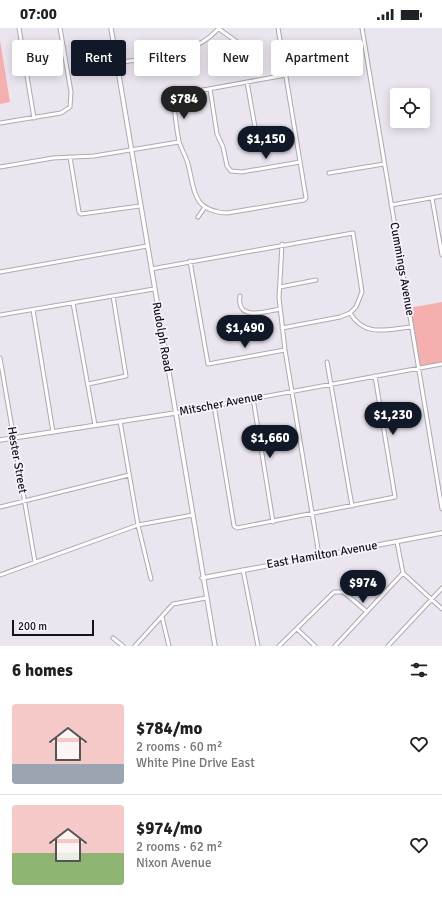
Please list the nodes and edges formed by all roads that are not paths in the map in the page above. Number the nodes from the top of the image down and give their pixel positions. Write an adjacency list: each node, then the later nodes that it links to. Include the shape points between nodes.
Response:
1 (19, 28): 16 (street)
2 (60, 28): 16 (street, via 71,92 70,107 61,113)
3 (111, 28): 7 (street, Rudolph Road)
4 (219, 28): 8 (street); 10 (street, via 197,46 184,51)
5 (278, 28): 9 (street)
6 (362, 28): 23 (street, Cummings Avenue)
7 (113, 40)
8 (235, 40)
9 (280, 40)
10 (126, 61)
11 (118, 76): 20 (street, Rudolph Road)
12 (280, 76): 14 (street)
13 (286, 76): 22 (street)
14 (247, 82): 15 (street); 18 (street)
15 (210, 89): 19 (street, via 175,95 173,98); 22 (street, via 217,134 231,171 242,172)
16 (34, 118): 17 (street)
17 (0, 123)
18 (255, 127)
19 (179, 142): 20 (street); 30 (street, via 188,164 193,191)
20 (131, 149): 21 (street, via 94,156); 29 (street, Rudolph Road)
21 (70, 157): 24 (street); 29 (street, via 81,214)
22 (300, 162): 30 (street, via 306,198 304,200 227,213)
23 (384, 164): 25 (street); 28 (street, Cummings Avenue)
24 (0, 167)
25 (329, 173)
26 (442, 196): 27 (street)
27 (432, 198): 28 (street); 34 (street)
28 (391, 205): 48 (street, Cummings Avenue)
29 (140, 206): 33 (street, Rudolph Road)
30 (205, 208): 31 (street)
31 (198, 217)
32 (282, 244): 35 (street); 39 (street); 46 (street, via 352,233 362,292 356,307)
33 (147, 246): 36 (street, Rudolph Road); 37 (street)
34 (442, 255)
35 (190, 260): 36 (street); 50 (street, via 208,364)
36 (151, 269): 40 (street, Rudolph Road)
37 (0, 272)
38 (316, 280): 39 (street)
39 (280, 287): 44 (street)
40 (154, 289): 41 (street); 61 (street, Rudolph Road)
41 (113, 296): 43 (street); 56 (street, via 126,376)
42 (240, 296): 44 (street, via 242,309 249,313)
43 (73, 303): 45 (street); 56 (street)
44 (280, 309): 49 (street)
45 (33, 310): 47 (street); 64 (street)
46 (350, 313): 48 (street, via 355,321 368,330); 49 (street)
47 (0, 315)
48 (412, 327): 54 (street, Cummings Avenue)
49 (282, 328): 50 (street)
50 (284, 350): 58 (street)
51 (0, 358): 65 (street, Hester Street)
52 (327, 362): 57 (street)
53 (442, 364): 54 (street, Mitscher Avenue)
54 (418, 368): 55 (street, Mitscher Avenue); 68 (street, Cummings Avenue)
55 (375, 376): 57 (street, Mitscher Avenue); 70 (street, via 395,498)
56 (88, 384): 63 (street)
57 (331, 384): 58 (street, Mitscher Avenue); 70 (street)
58 (292, 391): 59 (street, Mitscher Avenue); 73 (street)
59 (253, 398): 60 (street, Mitscher Avenue); 75 (street)
60 (214, 405): 61 (street, Mitscher Avenue); 75 (street, via 234,526 237,528)
61 (175, 413): 62 (street, Mitscher Avenue); 74 (street, Rudolph Road)
62 (120, 421): 63 (street, Mitscher Avenue); 67 (street)
63 (95, 425): 64 (street, Mitscher Avenue)
64 (53, 432): 65 (street, Mitscher Avenue)
65 (14, 438): 66 (street, Mitscher Avenue); 69 (street, Hester Street)
66 (0, 440)
67 (129, 475): 69 (street); 76 (street)
68 (440, 487): 72 (street, Cummings Avenue)
69 (24, 501): 71 (street); 80 (street, Hester Street)
70 (352, 506): 73 (street)
71 (0, 507)
72 (442, 509)
73 (313, 514): 75 (street); 79 (street)
74 (193, 515): 76 (street); 84 (street, Rudolph Road)
75 (273, 522)
76 (138, 525): 80 (street); 85 (street)
77 (442, 533): 78 (street, East Hamilton Avenue)
78 (397, 542): 79 (street, East Hamilton Avenue); 82 (street)
79 (319, 556): 81 (street, East Hamilton Avenue)
80 (35, 562): 83 (street)
81 (243, 570): 84 (street, East Hamilton Avenue); 98 (street)
82 (402, 573): 88 (street); 90 (street)
83 (0, 575)
84 (202, 578): 87 (street, Rudolph Road)
85 (151, 579)
86 (442, 588): 88 (street)
87 (206, 598): 91 (street, via 173,604); 97 (street, Rudolph Road)
88 (432, 600): 89 (street); 102 (street)
89 (442, 609)
90 (367, 612): 92 (street, via 346,594 334,592); 101 (street)
91 (162, 617): 95 (street); 96 (street)
92 (296, 629): 99 (street); 100 (street)
93 (113, 638): 94 (street)
94 (123, 646)
95 (135, 646)
96 (169, 646)
97 (215, 646)
98 (258, 646)
99 (279, 646)
100 (315, 646)
101 (335, 646)
102 (388, 646)

